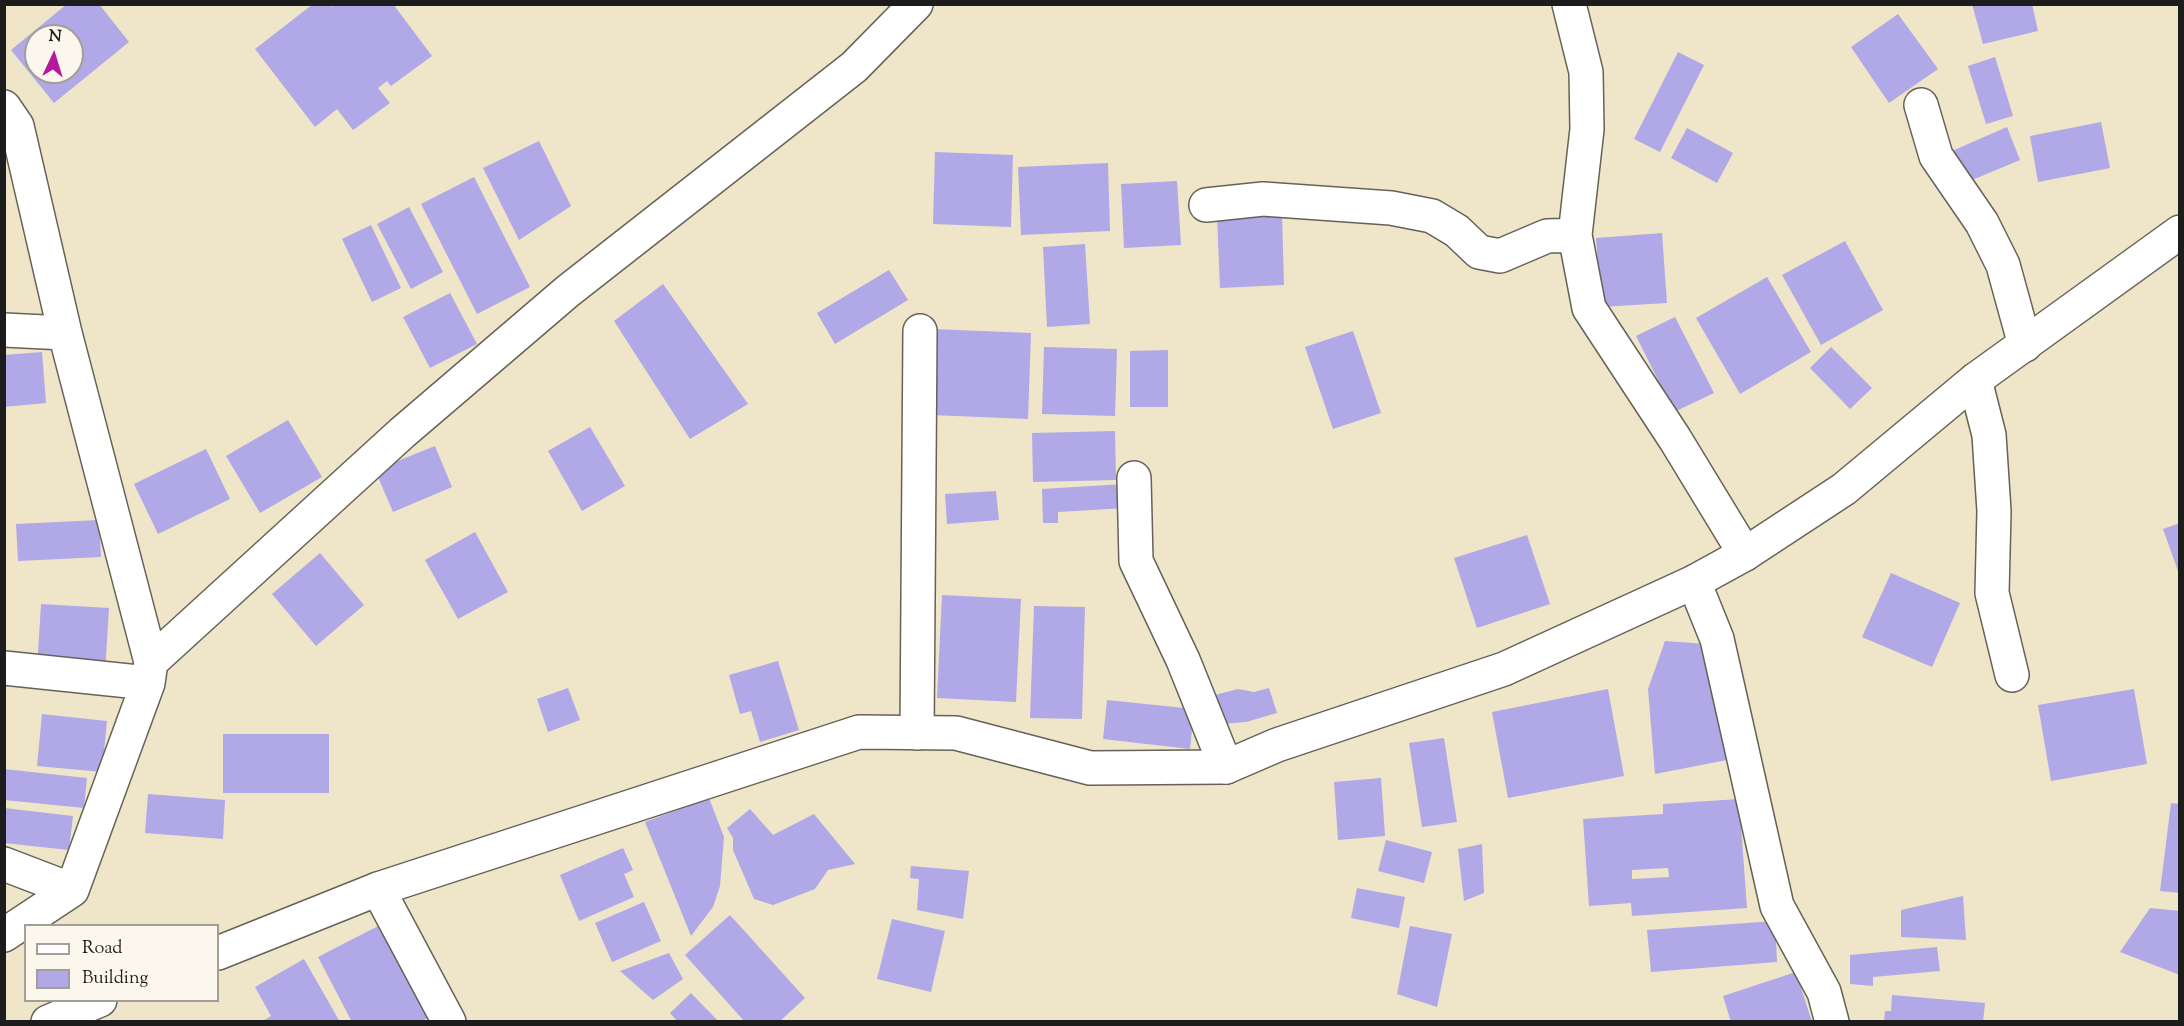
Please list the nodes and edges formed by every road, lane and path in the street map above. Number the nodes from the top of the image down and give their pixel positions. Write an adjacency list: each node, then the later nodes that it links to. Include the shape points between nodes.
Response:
1 (916, 4): 17 (street, via 854,68 568,291 410,425)
2 (1569, 4): 7 (street, via 1586,72 1587,129)
3 (1921, 105): 11 (street, via 1936,156 1982,223 2003,265)
4 (4, 107): 10 (street, via 17,126)
5 (1206, 205): 7 (street, via 1263,199 1391,208 1432,216 1457,231 1479,252 1500,256 1547,236)
6 (2180, 232): 11 (street)
7 (1575, 235): 14 (street, via 1589,308)
8 (4, 330): 10 (street)
9 (921, 332): 19 (street)
10 (65, 333): 17 (street)
11 (2025, 345): 12 (street)
12 (1975, 380): 14 (street, via 1844,489); 18 (street, via 1989,435 1994,511 1992,593)
13 (1134, 478): 20 (street, via 1136,561 1183,660)
14 (1745, 554): 15 (street)
15 (1694, 582): 20 (street, via 1504,669 1277,745); 29 (street, via 1717,639 1777,906 1824,992)
16 (4, 668): 17 (street)
17 (149, 673): 23 (street)
18 (2012, 675)
19 (916, 733): 20 (street, via 956,733 1090,768); 22 (street, via 859,732)
20 (1226, 767)
21 (4, 864): 23 (street)
22 (378, 889): 25 (street); 28 (street)
23 (72, 890): 24 (street)
24 (4, 935)
25 (219, 953)
26 (95, 1002): 27 (street)
27 (48, 1022)
28 (449, 1022)
29 (1832, 1022)

